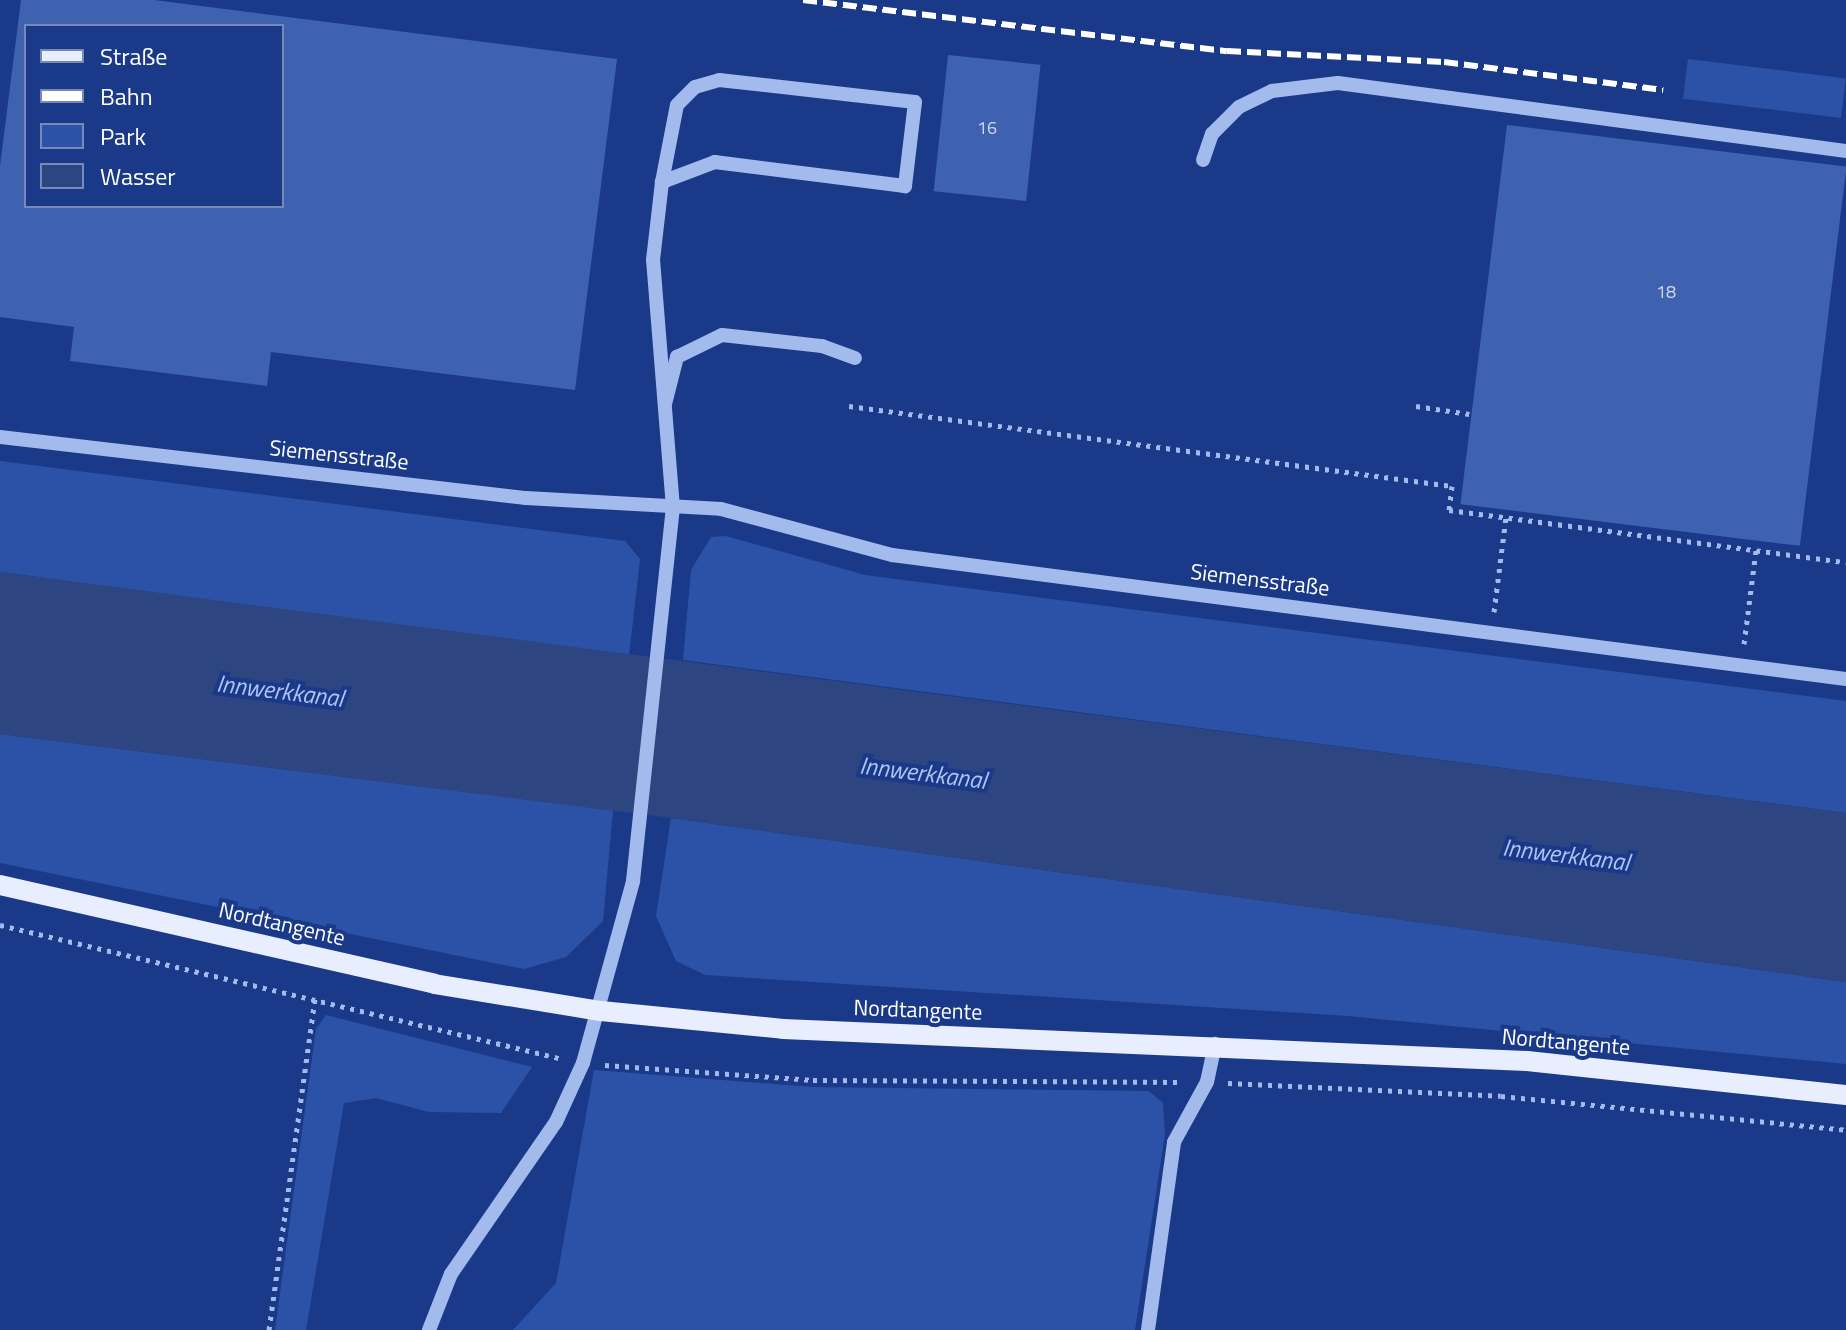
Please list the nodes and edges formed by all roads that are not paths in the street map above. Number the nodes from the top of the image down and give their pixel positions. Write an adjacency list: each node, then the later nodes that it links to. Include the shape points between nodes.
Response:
1 (1846, 151): 2 (street, via 1338,83 1272,91 1239,107 1212,134)
2 (1203, 160)
3 (662, 182): 3 (street, via 715,162 905,186 915,102 746,80 695,87 677,105); 5 (street, via 653,260)
4 (855, 358): 5 (street, via 822,346 722,335 698,341 677,357)
5 (663, 417): 7 (street)
6 (0, 437): 7 (street, Siemensstraße, via 526,498)
7 (673, 508): 8 (street, Siemensstraße, via 746,513 846,548 910,558); 10 (street, via 633,881)
8 (1846, 679)
9 (0, 885): 10 (main road, Nordtangente, via 434,984)
10 (601, 1011): 11 (main road, Nordtangente, via 783,1029); 13 (street, via 556,1122 451,1274)
11 (1215, 1044): 12 (main road, Nordtangente, via 1527,1061); 14 (street, via 1207,1082 1174,1142)
12 (1846, 1095)
13 (429, 1330)
14 (1148, 1330)

